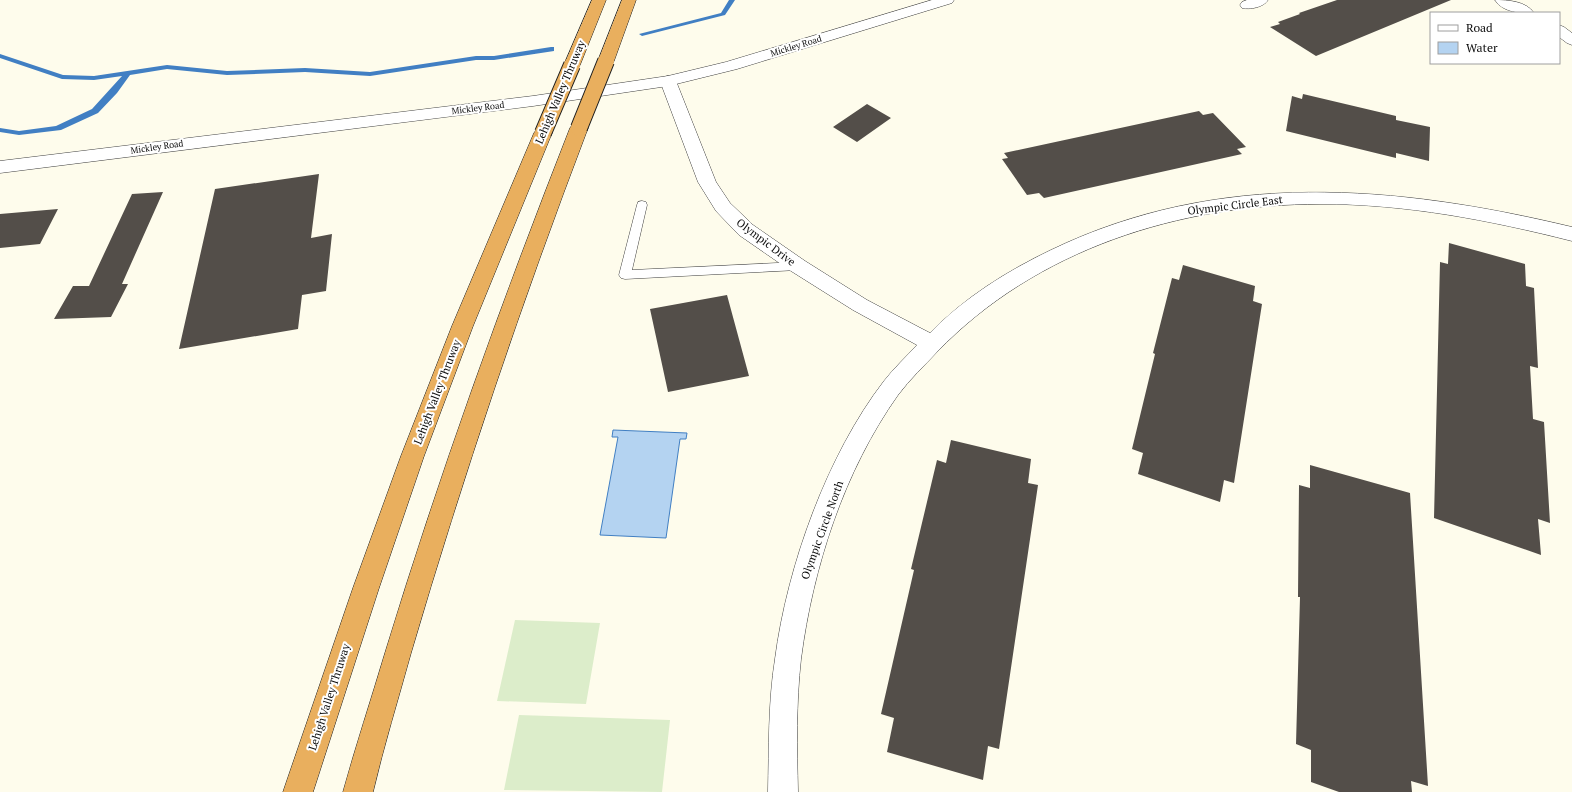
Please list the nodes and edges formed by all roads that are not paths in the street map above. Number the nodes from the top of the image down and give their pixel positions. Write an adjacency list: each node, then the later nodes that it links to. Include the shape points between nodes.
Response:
1 (599, 0): 16 (highway, Lehigh Valley Thruway, bridge, via 490,257 438,389 376,556)
2 (629, 0): 17 (highway, bridge, via 528,260 481,391 426,558)
3 (947, 0): 10 (street, Mickley Road, via 731,66)
4 (1261, 0): 6 (street)
5 (1502, 0): 7 (street)
6 (1247, 5)
7 (1525, 12)
8 (1560, 31): 9 (street)
9 (1572, 40)
10 (668, 81): 11 (street, Mickley Road, via 532,101); 14 (street, Olympic Drive, via 707,182 722,207 746,230)
11 (0, 167)
12 (642, 205): 14 (lane, via 625,275)
13 (1572, 234): 15 (street, Olympic Circle East, via 1523,221 1386,201 1313,198 1227,204 1176,213 1126,226 1079,244 1035,265 981,299)
14 (798, 266): 15 (street, Olympic Drive, via 860,305)
15 (931, 343): 18 (street, Olympic Circle North, via 890,389 864,430 833,493 805,574 790,643 783,721)
16 (298, 792)
17 (358, 792)
18 (782, 792)

